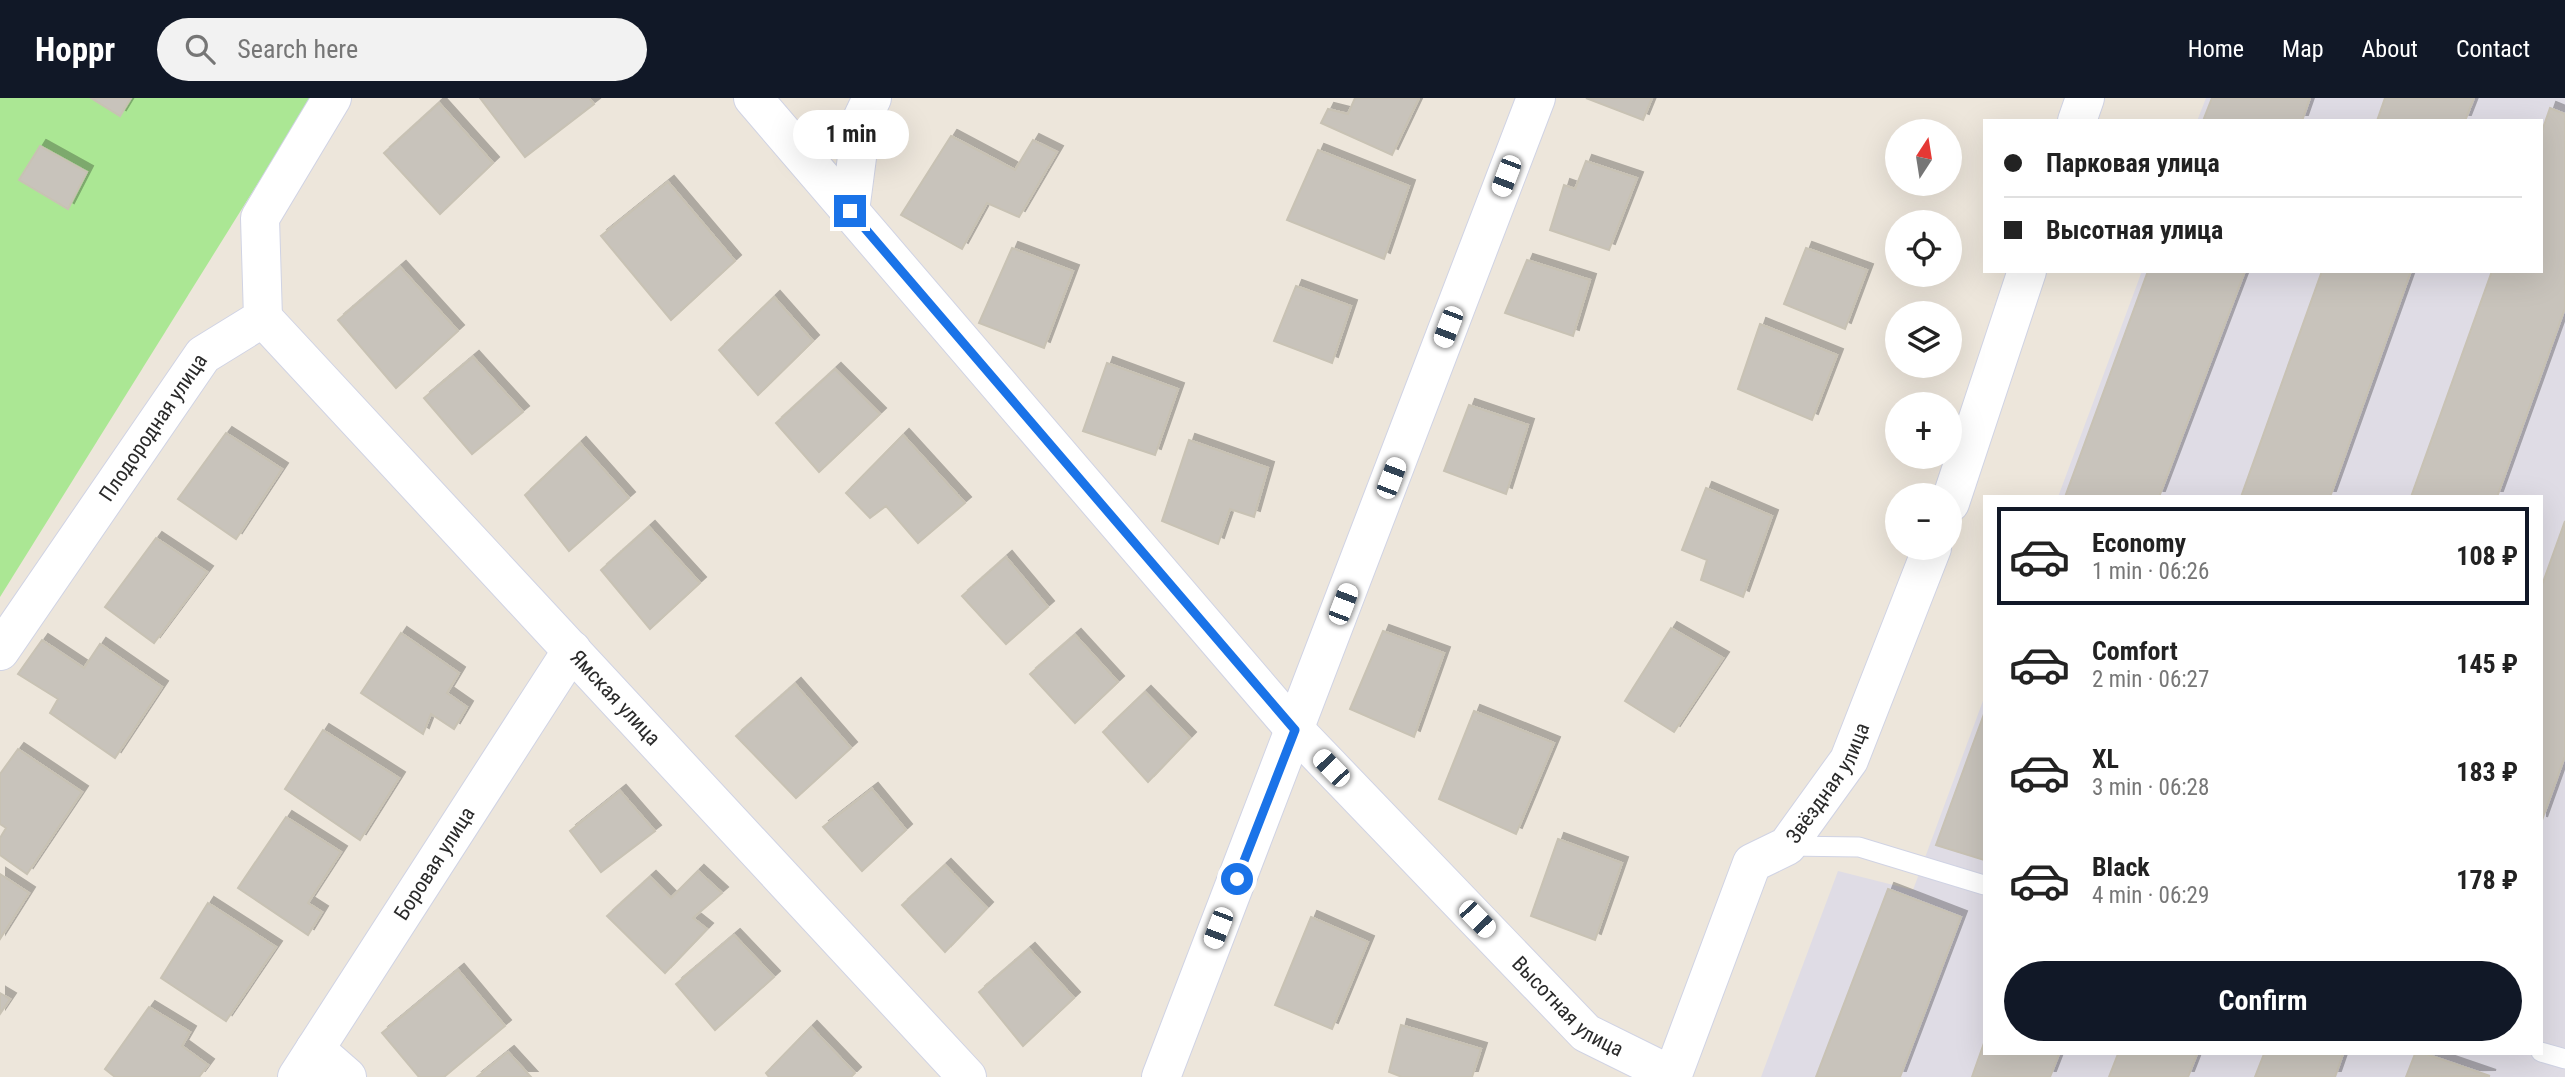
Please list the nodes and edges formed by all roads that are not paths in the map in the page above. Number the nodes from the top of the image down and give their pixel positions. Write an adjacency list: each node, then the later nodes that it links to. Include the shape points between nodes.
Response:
1 (332, 98): 9 (street, via 260,218)
2 (753, 98): 7 (street, Высотная улица)
3 (872, 98): 7 (street, via 862,119)
4 (1536, 98): 14 (street)
5 (2085, 98): 6 (street)
6 (2078, 119)
7 (850, 211): 14 (street, Высотная улица)
8 (2026, 273): 10 (street)
9 (263, 318): 12 (street, Ямская улица); 13 (street, Плодородная улица, via 203,355)
10 (1957, 483)
11 (1927, 560): 15 (street, Звёздная улица, via 1849,760)
12 (572, 650): 19 (street, Боровая улица); 22 (street, Ямская улица)
13 (0, 651)
14 (1295, 730): 20 (street, Высотная улица, via 1586,1033); 23 (street)
15 (1787, 846): 16 (lane, via 1859,847); 20 (street, Звёздная улица, via 1752,863)
16 (1983, 885)
17 (2543, 1053): 18 (lane)
18 (2565, 1059)
19 (306, 1063): 21 (street)
20 (1673, 1076)
21 (347, 1077)
22 (967, 1077)
23 (1161, 1077)

